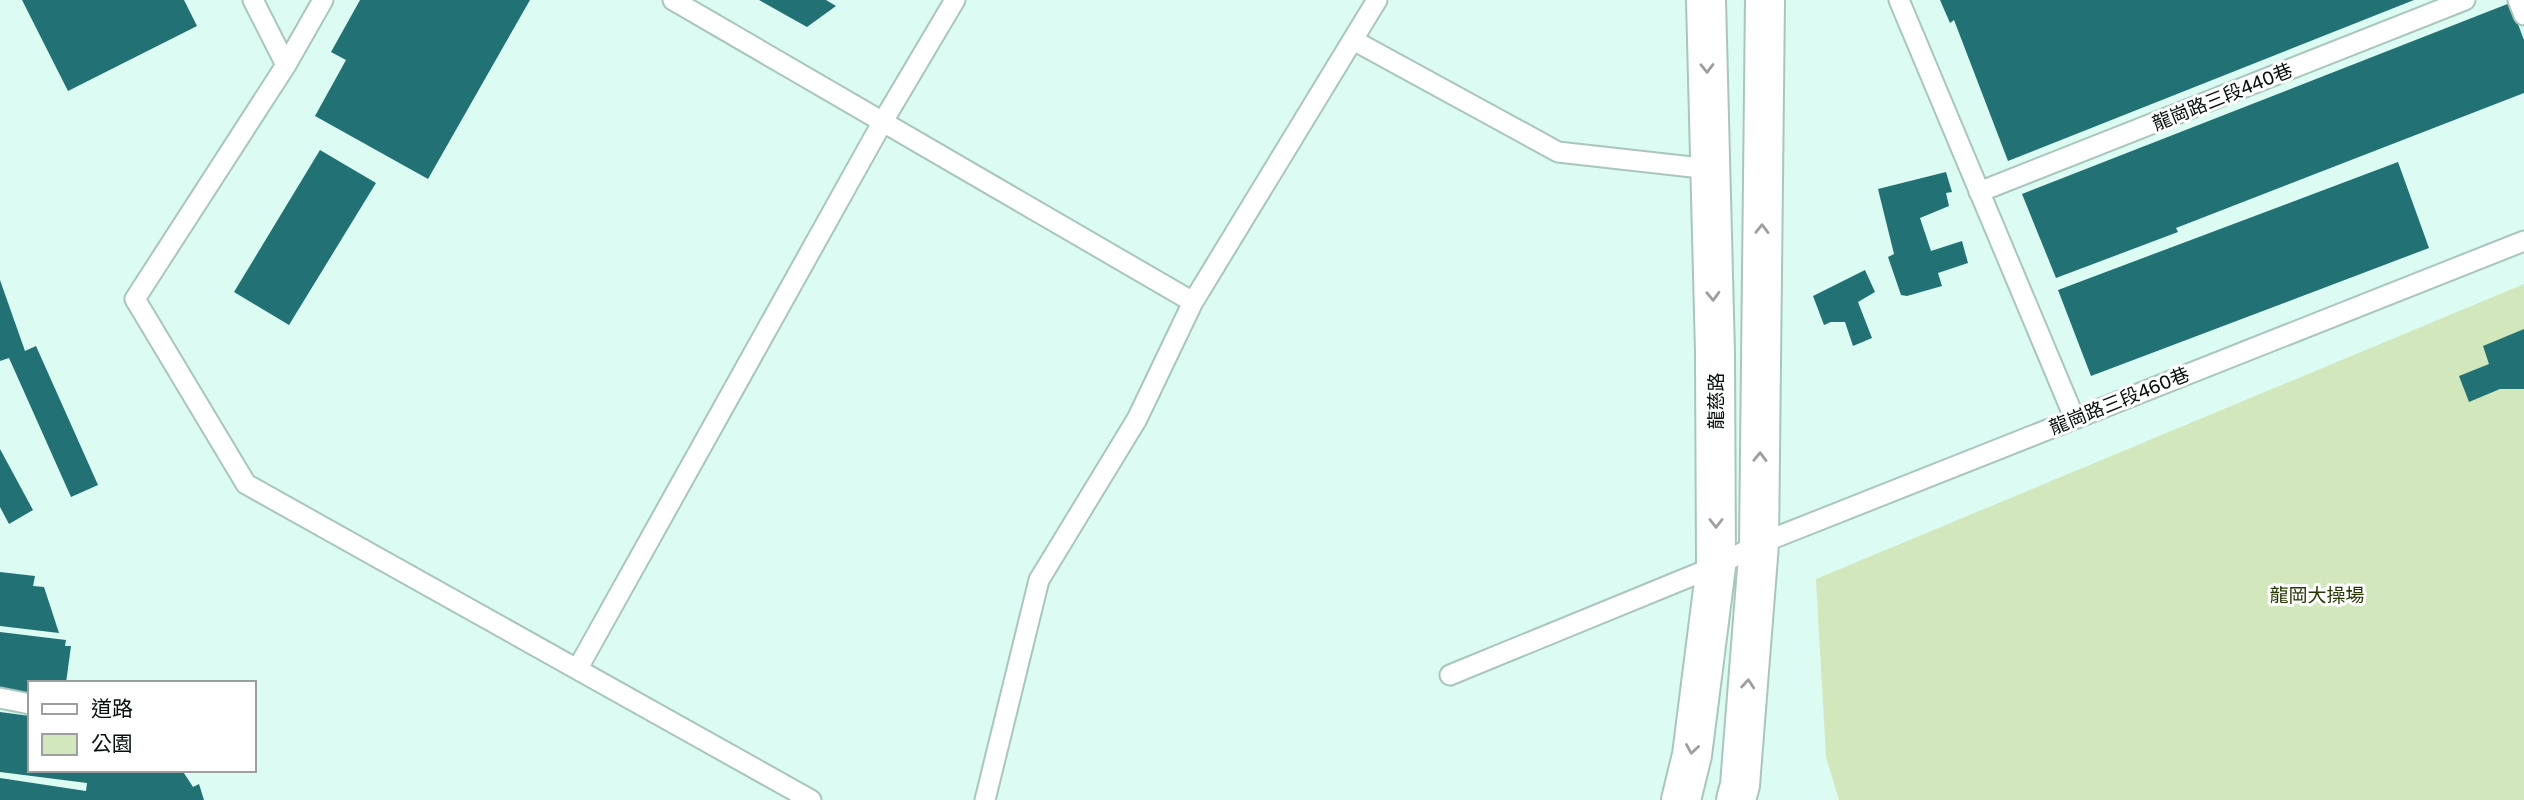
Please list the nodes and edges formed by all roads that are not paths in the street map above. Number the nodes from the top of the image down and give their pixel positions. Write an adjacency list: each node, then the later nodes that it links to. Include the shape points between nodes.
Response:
1 (253, 0): 13 (lane)
2 (323, 0): 13 (lane)
3 (673, 0): 14 (lane)
4 (955, 0): 14 (lane)
5 (1377, 0): 12 (lane)
6 (1706, 0): 15 (street, 龍慈路, one-way to 15)
7 (1765, 0): 20 (street, one-way to 7)
8 (1899, 0): 16 (lane)
9 (2465, 0): 16 (lane, 龍崗路三段440巷)
10 (2518, 0): 11 (lane)
11 (2524, 15)
12 (1353, 40): 15 (lane, via 1558,152); 18 (lane)
13 (286, 65): 22 (lane, via 135,299 246,484)
14 (882, 123): 18 (lane); 22 (lane)
15 (1710, 169): 21 (street, 龍慈路, one-way to 21)
16 (1979, 192): 19 (lane)
17 (2524, 241): 19 (lane, 龍崗路三段460巷)
18 (1193, 302): 28 (lane, via 1137,419 1039,580)
19 (2074, 418): 20 (lane, 龍崗路三段460巷)
20 (1759, 544): 21 (lane, 龍崗路三段460巷); 26 (street, one-way to 20)
21 (1716, 566): 23 (lane, 龍崗路三段460巷); 29 (street, 龍慈路, one-way to 29, via 1692,755)
22 (578, 667): 27 (lane)
23 (1450, 675)
24 (0, 698): 25 (lane)
25 (28, 704)
26 (1741, 795)
27 (811, 800)
28 (985, 800)
29 (1681, 800)

